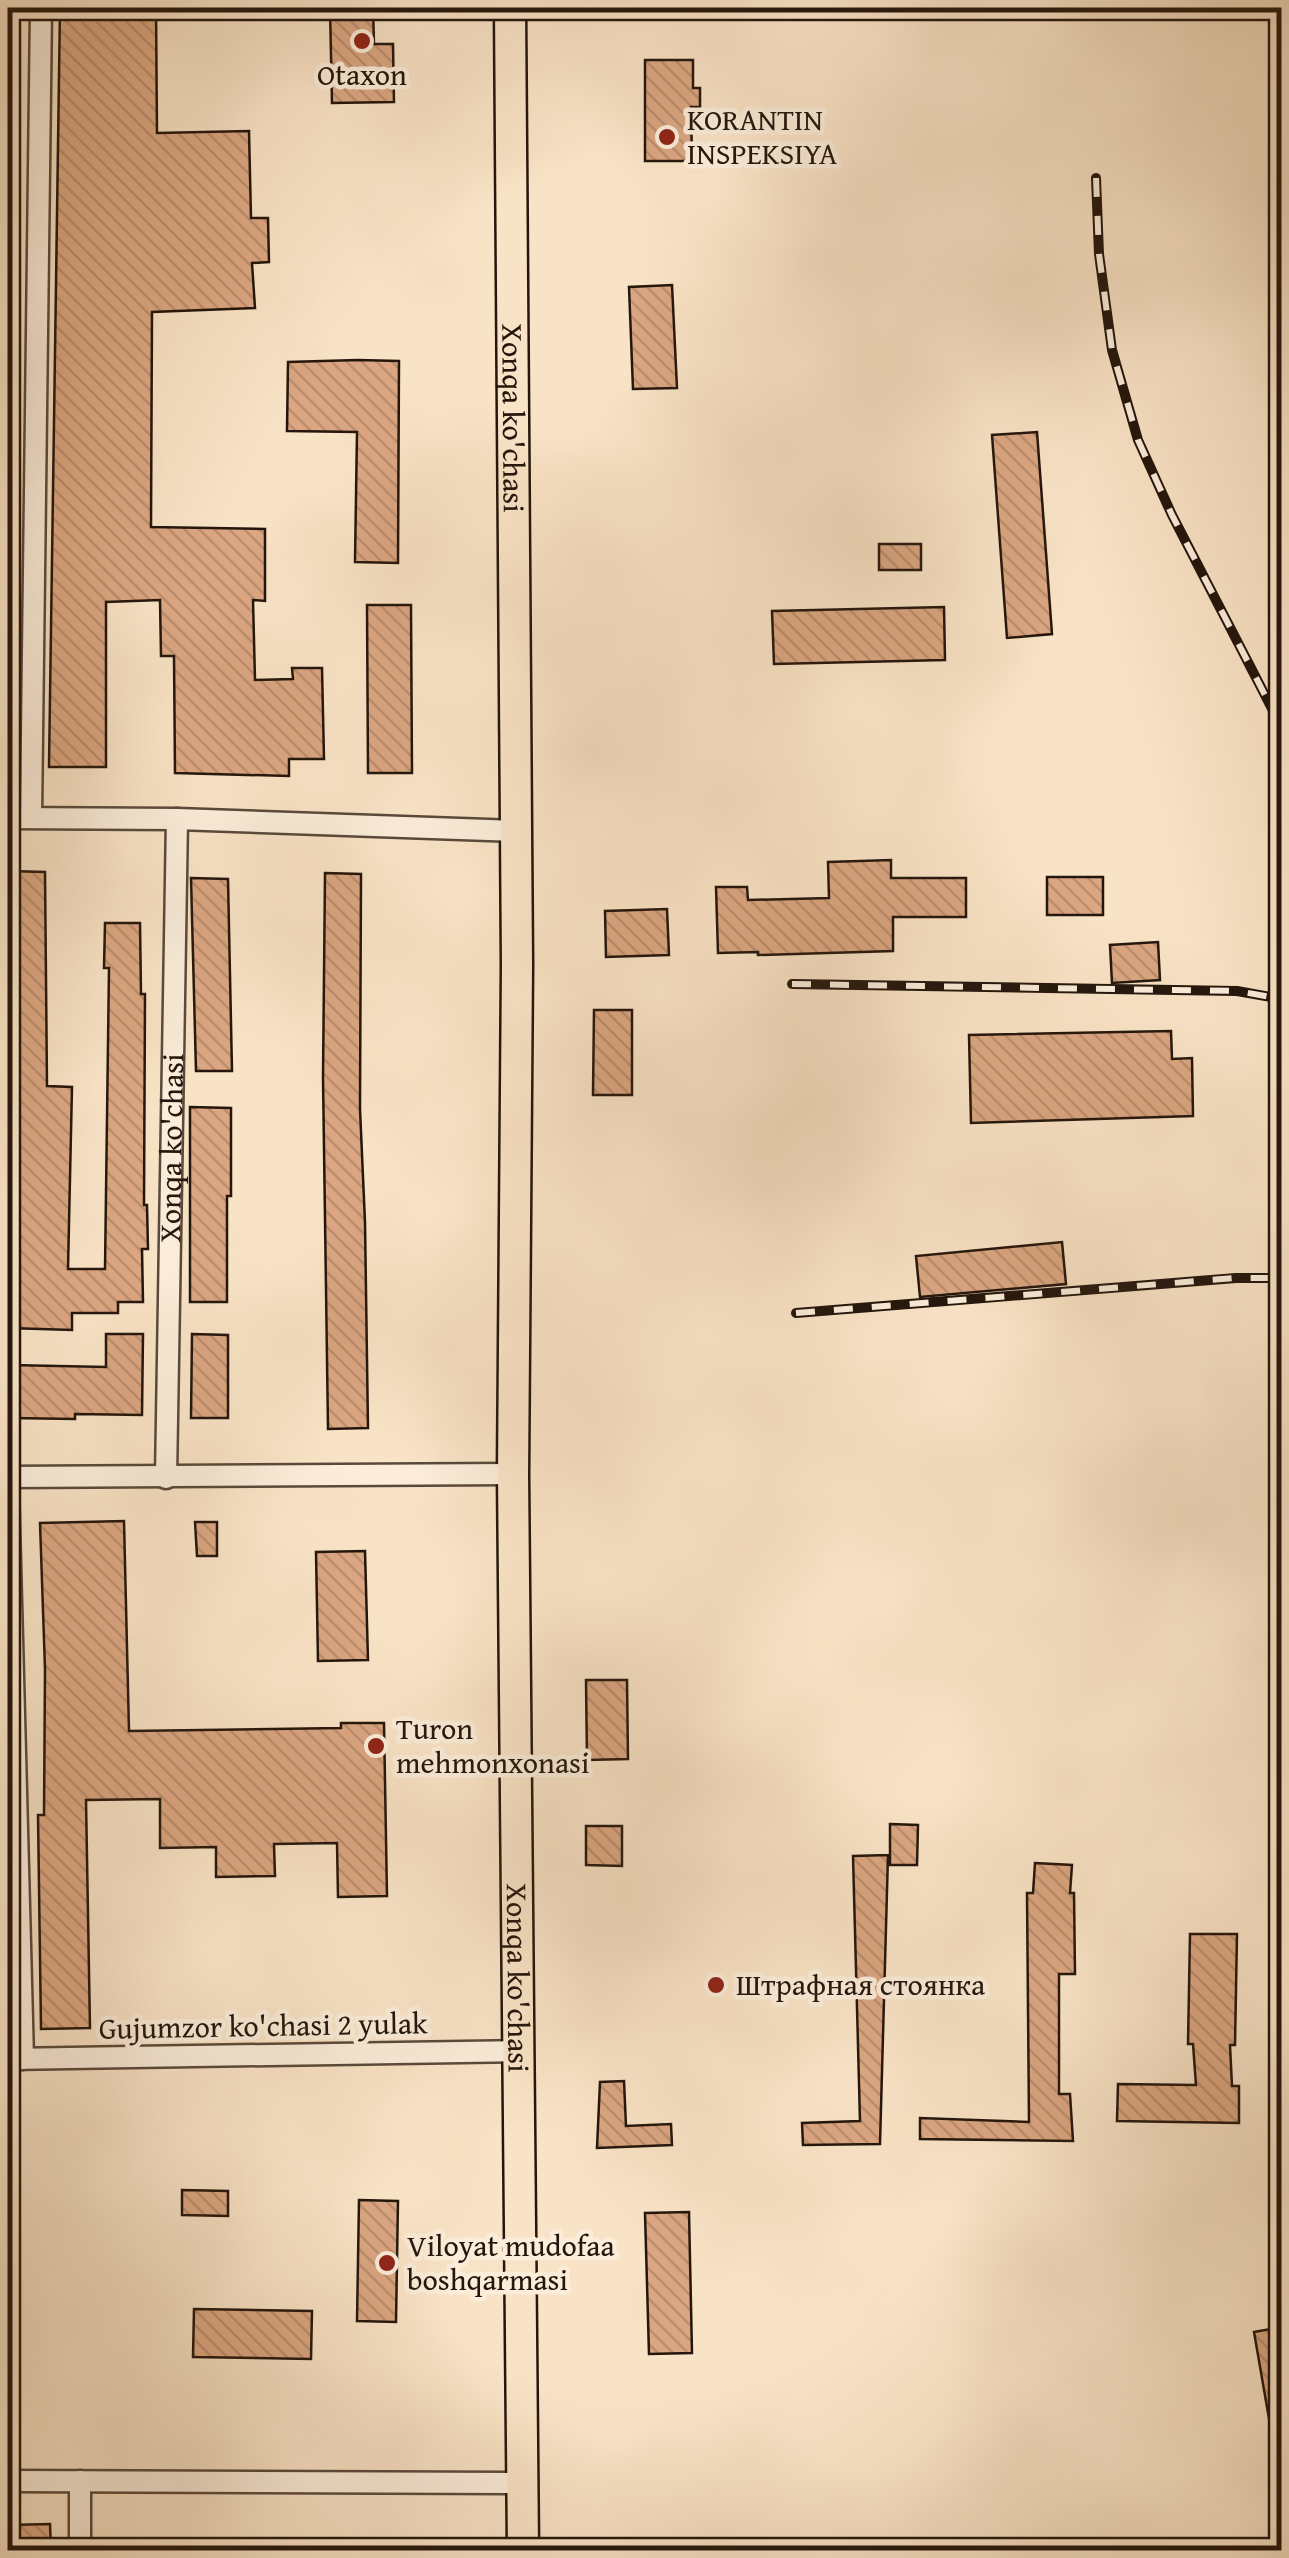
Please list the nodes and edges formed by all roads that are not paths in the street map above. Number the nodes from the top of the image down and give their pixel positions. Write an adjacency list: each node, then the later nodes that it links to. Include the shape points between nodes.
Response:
1 (41, 8): 3 (street)
2 (510, 8): 6 (main road, Xonqa ko'chasi)
3 (32, 816): 4 (street); 5 (street)
4 (8, 818)
5 (177, 819): 6 (street); 9 (street, Xonqa ko'chasi)
6 (515, 831): 7 (main road, Xonqa ko'chasi)
7 (513, 1474): 9 (street); 11 (main road, Xonqa ko'chasi)
8 (8, 1477): 9 (street)
9 (166, 1478)
10 (8, 1486): 12 (street)
11 (519, 2051): 12 (street, Gujumzor ko'chasi 2 yulak); 15 (main road, Xonqa ko'chasi)
12 (16, 2059)
13 (8, 2481): 14 (street)
14 (80, 2481): 15 (street); 16 (street)
15 (522, 2482): 17 (main road, Xonqa ko'chasi)
16 (80, 2550)
17 (523, 2550)

